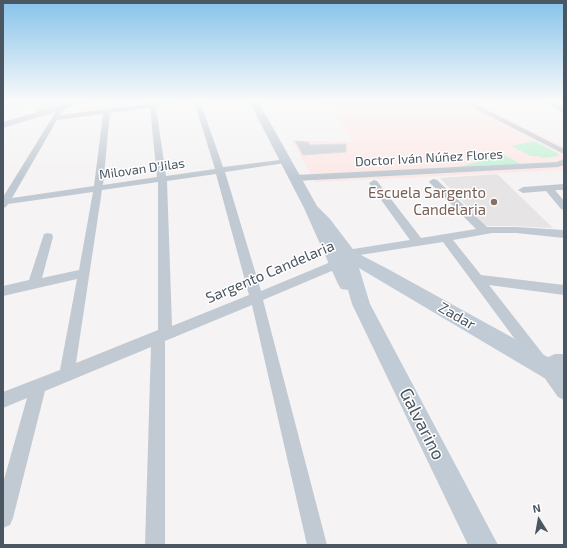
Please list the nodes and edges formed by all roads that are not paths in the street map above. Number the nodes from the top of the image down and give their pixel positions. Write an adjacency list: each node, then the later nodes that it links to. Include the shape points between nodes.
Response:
1 (50, 127): 19 (street)
2 (105, 127): 16 (street)
3 (156, 127): 12 (street)
4 (205, 127): 10 (street)
5 (267, 127): 8 (street, Galvarino)
6 (514, 127): 7 (street)
7 (564, 152)
8 (286, 161): 10 (street, Milovan D'Jilas); 11 (street, Galvarino)
9 (564, 162): 11 (street, Doctor Iván Núñez Flores)
10 (220, 171): 12 (street, Milovan D'Jilas); 34 (street)
11 (295, 178): 26 (street, Galvarino)
12 (162, 179): 16 (street, Milovan D'Jilas); 35 (street)
13 (434, 182): 21 (street)
14 (374, 183): 25 (street)
15 (564, 187): 17 (street)
16 (98, 188): 19 (street, Milovan D'Jilas); 28 (street)
17 (548, 188): 18 (street); 20 (street)
18 (523, 190)
19 (3, 203)
20 (564, 207)
21 (484, 231): 22 (street, via 516,230); 24 (street)
22 (564, 234)
23 (48, 237): 30 (street)
24 (446, 237): 25 (street); 29 (street)
25 (418, 242): 27 (street)
26 (343, 260): 27 (street, Zadar); 33 (street, Galvarino, via 351,293); 34 (street, Sargento Candelaria)
27 (371, 262): 33 (street, via 368,276); 37 (street, Zadar)
28 (84, 273): 30 (street); 38 (street)
29 (478, 279): 31 (street); 37 (street)
30 (34, 284): 32 (street)
31 (564, 290)
32 (3, 291)
33 (359, 294): 46 (street, Galvarino)
34 (256, 298): 35 (street, Sargento Candelaria); 45 (street)
35 (161, 335): 38 (street, Sargento Candelaria); 44 (street)
36 (564, 361): 37 (street, via 555,361)
37 (544, 366): 39 (street, Zadar); 41 (street)
38 (67, 374): 40 (street, Sargento Candelaria)
39 (564, 378)
40 (38, 386): 42 (street, Sargento Candelaria); 43 (street)
41 (564, 392)
42 (3, 400)
43 (3, 518)
44 (155, 545)
45 (317, 545)
46 (483, 545)

